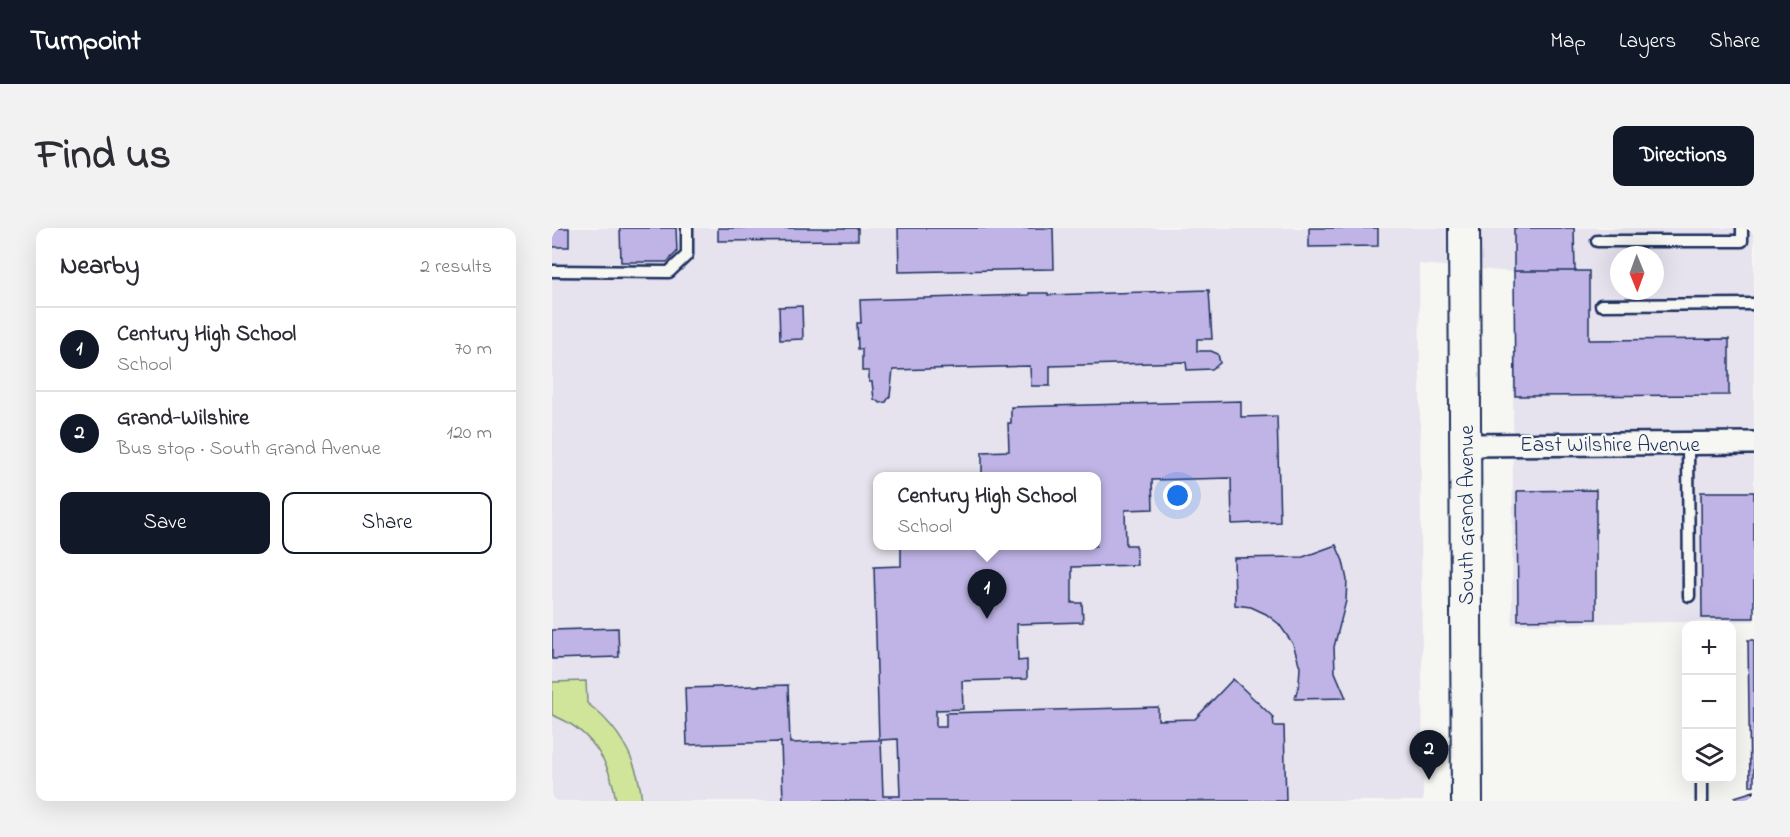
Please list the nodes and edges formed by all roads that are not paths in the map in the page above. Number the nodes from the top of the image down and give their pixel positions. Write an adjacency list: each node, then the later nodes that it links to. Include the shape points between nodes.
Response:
1 (687, 228): 5 (lane, via 687,255 669,272)
2 (1464, 228): 10 (main road, South Grand Avenue)
3 (1742, 228): 4 (lane, via 1742,241)
4 (1597, 242)
5 (552, 271)
6 (1754, 304): 7 (lane)
7 (1601, 305)
8 (1754, 443): 9 (street, East Wilshire Avenue)
9 (1688, 444): 10 (street, East Wilshire Avenue); 11 (lane)
10 (1466, 445): 13 (main road, South Grand Avenue)
11 (1689, 596)
12 (1702, 783): 14 (lane)
13 (1467, 801)
14 (1702, 801)

